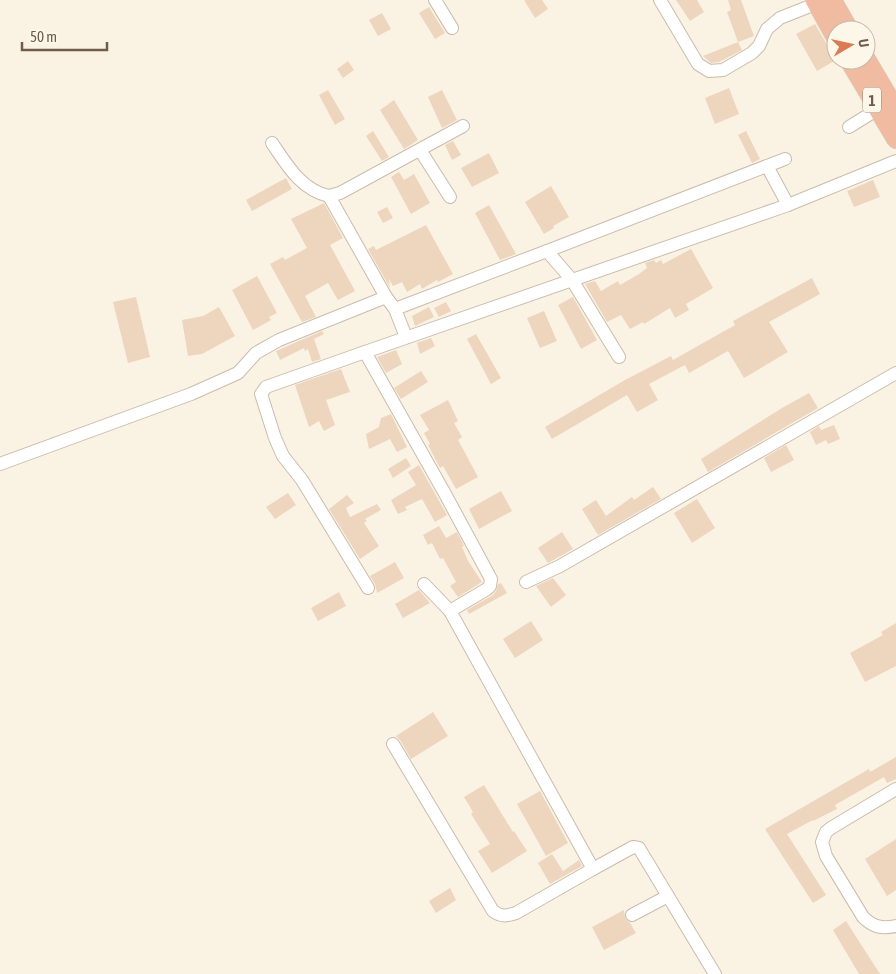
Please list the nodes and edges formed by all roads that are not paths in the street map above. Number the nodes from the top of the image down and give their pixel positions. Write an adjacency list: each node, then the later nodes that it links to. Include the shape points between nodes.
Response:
1 (434, 0): 6 (street)
2 (660, 0): 3 (street, via 698,64 709,71 723,70 752,53 767,29 780,18)
3 (822, 1): 4 (highway); 5 (highway)
4 (829, 20)
5 (840, 20)
6 (452, 28)
7 (857, 70): 9 (highway, 1)
8 (871, 70): 9 (highway, 1)
9 (887, 110): 11 (street); 12 (highway, 1)
10 (463, 126): 14 (street)
11 (849, 127)
12 (896, 139)
13 (272, 143): 18 (street, via 298,179 314,192)
14 (420, 150): 18 (street, via 340,193); 19 (street)
15 (785, 159): 17 (street)
16 (896, 161): 20 (street)
17 (767, 166): 20 (street); 21 (street)
18 (328, 196): 23 (street)
19 (450, 197)
20 (788, 205): 22 (street)
21 (547, 251): 22 (street); 24 (street)
22 (572, 280): 25 (street); 27 (street)
23 (386, 297): 24 (street); 29 (street, via 279,340 256,353 238,372 191,394)
24 (395, 309): 25 (street)
25 (406, 337): 26 (street)
26 (365, 352): 32 (street, via 266,387 261,394 283,456 302,480); 33 (street, via 491,579 487,589)
27 (619, 356)
28 (896, 373): 30 (street, via 560,566)
29 (0, 464)
30 (526, 582)
31 (424, 584): 33 (street)
32 (368, 588)
33 (450, 611): 36 (street)
34 (393, 744): 36 (street, via 497,914 516,913)
35 (896, 790): 39 (street, via 831,828 822,842 826,856 863,917 876,927)
36 (593, 869): 37 (street, via 633,847 639,848)
37 (668, 896): 38 (street); 40 (street)
38 (632, 915)
39 (896, 926)
40 (715, 974)

